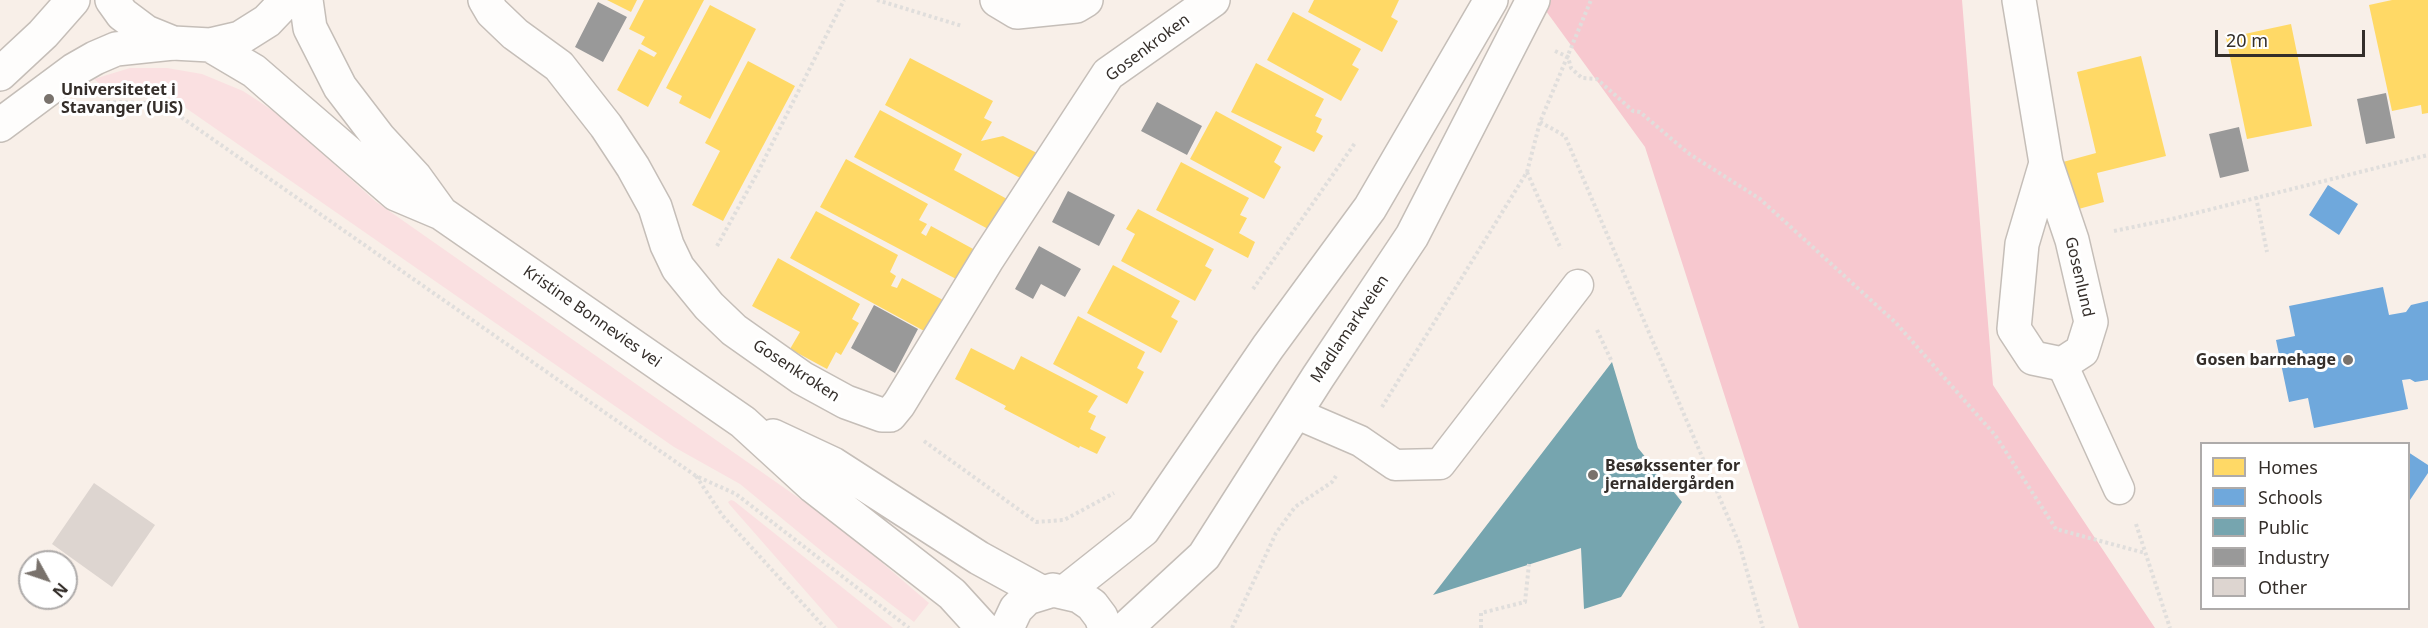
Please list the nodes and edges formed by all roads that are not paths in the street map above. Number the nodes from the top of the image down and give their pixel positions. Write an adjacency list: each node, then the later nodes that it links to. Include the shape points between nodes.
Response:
1 (73, 0): 14 (main road, via 44,34)
2 (112, 0): 12 (main road, via 122,14 146,32)
3 (287, 0): 13 (main road, via 267,21 240,38)
4 (306, 0): 17 (main road, Kristine Bonnevies vei, via 310,27 340,87)
5 (485, 0): 8 (main road, Gosenkroken, via 515,34 559,66 606,126 655,207 667,245 692,288 734,330 802,378 846,402 890,415 1108,74)
6 (997, 0): 7 (main road, via 1017,12 1076,6)
7 (1086, 0)
8 (1213, 0)
9 (1491, 0): 23 (main road, via 1370,208 1268,347 1143,530)
10 (1533, 0): 20 (main road, Madlamarkveien, via 1412,236)
11 (2019, 0): 16 (main road, Gosenlund)
12 (172, 43): 13 (main road); 15 (main road, via 116,49 95,58)
13 (210, 45): 17 (main road, Kristine Bonnevies vei, via 254,71 396,194)
14 (0, 74)
15 (0, 125)
16 (2046, 163): 19 (main road, Gosenlund, via 2072,240 2091,322 2082,351); 19 (main road, Gosenlund, via 2022,244 2014,329 2033,358)
17 (441, 213): 21 (main road, Kristine Bonnevies vei)
18 (1578, 285): 20 (lane, via 1440,464 1395,465 1360,441)
19 (2062, 363): 22 (lane)
20 (1295, 413): 27 (main road, Madlamarkveien, via 1204,556)
21 (743, 422): 23 (main road, Kristine Bonnevies vei, via 833,464 979,558); 24 (main road, Kristine Bonnevies vei, via 813,486 952,594)
22 (2119, 489)
23 (1053, 592): 25 (main road, via 1027,598 1016,609); 26 (main road, Kristine Bonnevies vei, via 1079,596 1092,605)
24 (983, 628)
25 (1007, 628)
26 (1105, 628)
27 (1126, 628)

